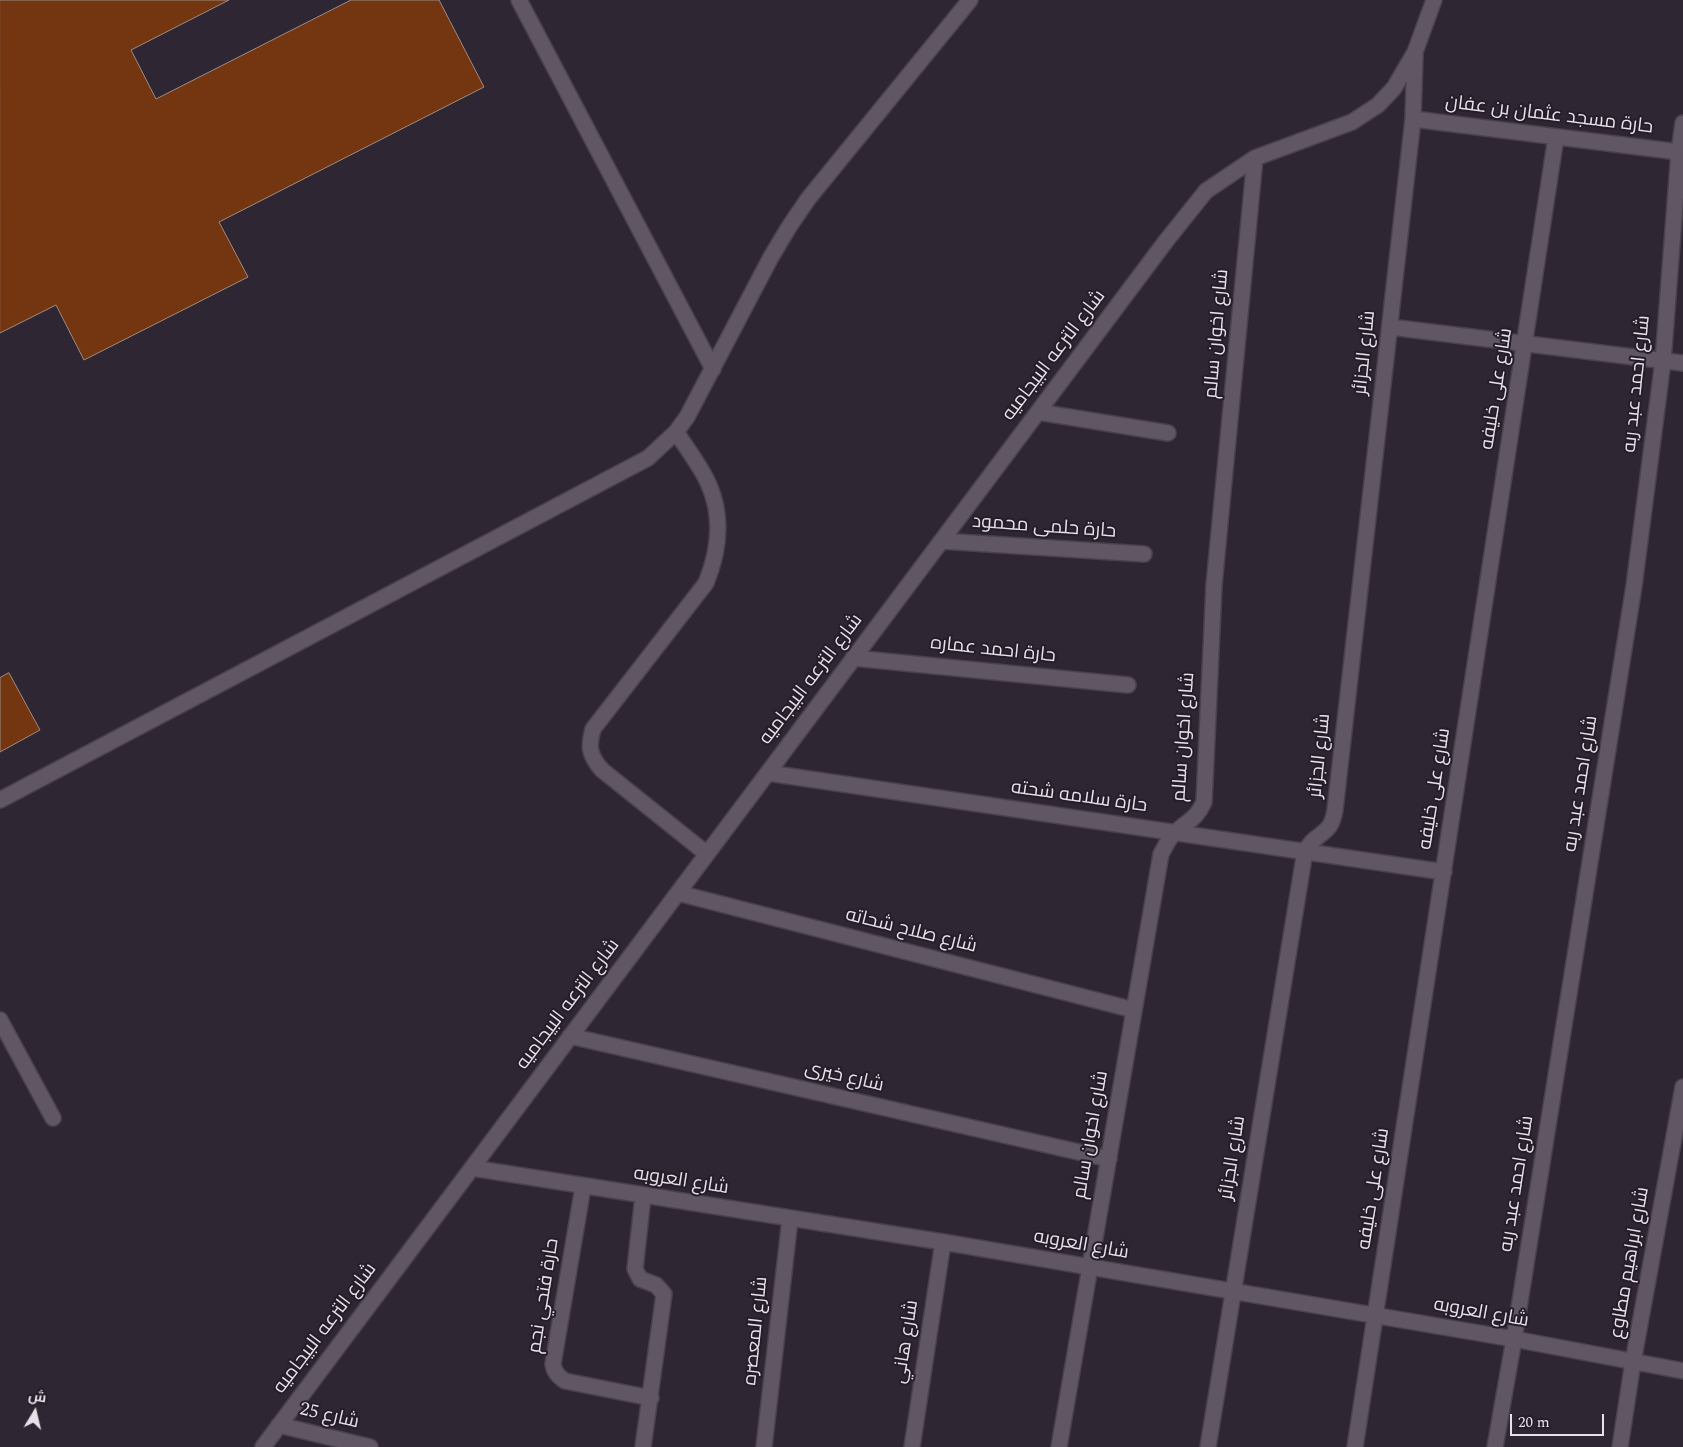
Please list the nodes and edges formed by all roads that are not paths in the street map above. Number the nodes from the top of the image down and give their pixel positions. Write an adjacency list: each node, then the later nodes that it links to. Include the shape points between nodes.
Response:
1 (519, 0): 14 (street)
2 (970, 0): 14 (street, via 808,199 771,257)
3 (1434, 0): 4 (street, شارع الترعه البيجاميه)
4 (1415, 52): 5 (street, شارع الجزائر); 9 (street, شارع الترعه البيجاميه, via 1394,88 1378,105 1352,122)
5 (1413, 119): 7 (street, حارة مسجد عثمان بن عفان); 10 (street, شارع الجزائر)
6 (1683, 123): 8 (street, شارع احمد عبد ربه)
7 (1556, 137): 8 (street, حارة مسجد عثمان بن عفان); 11 (street, شارع على خليفه)
8 (1679, 152): 12 (street, شارع احمد عبد ربه)
9 (1255, 158): 15 (street, شارع الترعه البيجاميه, via 1206,191); 24 (street, شارع اخوان سالم, via 1214,585 1204,802 1200,812)
10 (1390, 327): 11 (street); 25 (street, شارع الجزائر, via 1334,819 1330,828)
11 (1525, 344): 12 (street); 27 (street, شارع على خليفه)
12 (1663, 361): 13 (street); 43 (street, شارع احمد عبد ربه, via 1632,596)
13 (1683, 363)
14 (713, 370): 16 (street)
15 (1038, 412): 17 (street); 18 (street, شارع الترعه البيجاميه)
16 (676, 432): 23 (street, via 648,458); 26 (street, via 709,483 714,499 718,533 713,568 706,583 593,729 590,750 602,770)
17 (1168, 433)
18 (941, 541): 19 (street, حارة حلمى محمود); 20 (street, شارع الترعه البيجاميه)
19 (1144, 554)
20 (853, 658): 21 (street, حارة احمد عماره); 22 (street, شارع الترعه البيجاميه)
21 (1128, 685)
22 (768, 773): 24 (street, حارة سلامه شحته); 26 (street, شارع الترعه البيجاميه)
23 (0, 800)
24 (1176, 832): 25 (street, حارة سلامه شحته); 29 (street, شارع اخوان سالم, via 1161,854)
25 (1305, 851): 27 (street, حارة سلامه شحته); 41 (street, شارع الجزائر)
26 (707, 854): 28 (street, شارع الترعه البيجاميه)
27 (1444, 872): 42 (street, شارع على خليفه)
28 (678, 893): 29 (street, شارع صلاح شحاته); 31 (street, شارع الترعه البيجاميه)
29 (1134, 1010): 34 (street, شارع اخوان سالم)
30 (0, 1020): 33 (street)
31 (570, 1036): 34 (street, شارع خيرى); 35 (street, شارع الترعه البيجاميه)
32 (1683, 1087): 44 (street, شارع ابراهيم مطاوع)
33 (53, 1118)
34 (1109, 1159): 40 (street, شارع اخوان سالم)
35 (472, 1168): 36 (street, شارع العروبه); 47 (street, شارع الترعه البيجاميه)
36 (583, 1186): 37 (street, شارع العروبه); 46 (street, حارة فتحي نجم, via 554,1369 564,1380)
37 (643, 1196): 38 (street, شارع العروبه); 46 (street, via 635,1269 640,1279 656,1285 664,1294)
38 (790, 1219): 39 (street, شارع العروبه); 51 (street, شارع المعصره)
39 (943, 1242): 40 (street, شارع العروبه); 52 (street, شارع هاني)
40 (1090, 1267): 41 (street, شارع العروبه); 53 (street, شارع اخوان سالم)
41 (1233, 1292): 42 (street, شارع العروبه); 54 (street, شارع الجزائر)
42 (1375, 1317): 43 (street, شارع العروبه); 55 (street, شارع على خليفه)
43 (1514, 1339): 44 (street, شارع العروبه); 56 (street, شارع احمد عبد ربه)
44 (1633, 1362): 45 (street, شارع العروبه); 57 (street, شارع ابراهيم مطاوع)
45 (1683, 1371)
46 (651, 1398): 50 (street)
47 (280, 1425): 48 (street, شارع الترعه البيجاميه); 49 (street, شارع 25)
48 (263, 1447)
49 (370, 1447)
50 (643, 1447)
51 (764, 1447)
52 (912, 1447)
53 (1059, 1447)
54 (1208, 1447)
55 (1355, 1447)
56 (1495, 1447)
57 (1620, 1447)

